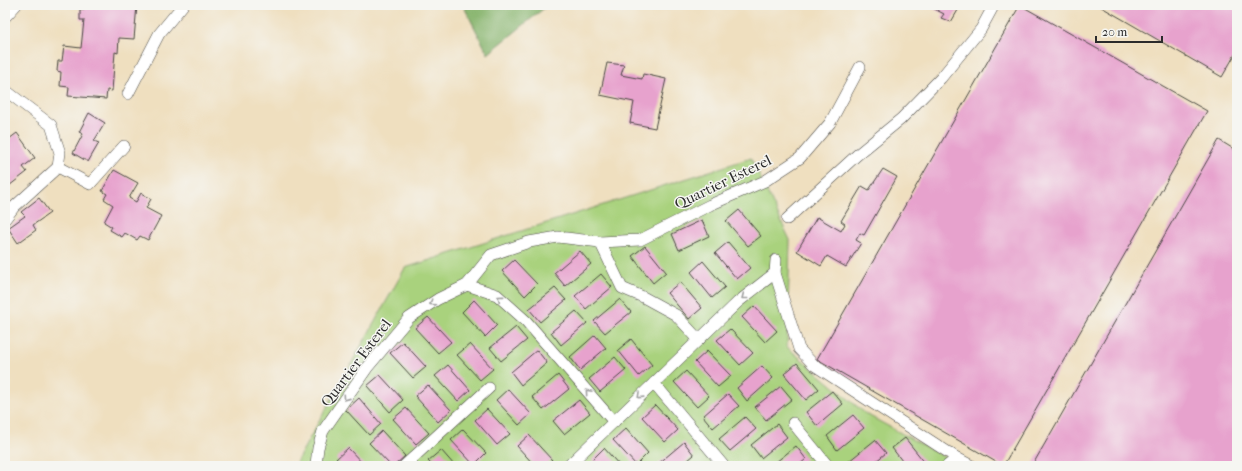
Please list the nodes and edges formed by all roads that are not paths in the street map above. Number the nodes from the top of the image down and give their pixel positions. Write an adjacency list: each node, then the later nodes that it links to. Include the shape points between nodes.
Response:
1 (16, 5): 4 (lane)
2 (183, 5): 7 (lane, via 159,34)
3 (994, 5): 11 (lane, via 981,29 941,78 901,119 856,154)
4 (5, 17)
5 (860, 67): 12 (lane, Quartier Esterel, via 830,123 800,158 765,182 710,205 640,240)
6 (5, 90): 9 (lane, via 51,125 60,153)
7 (128, 94)
8 (124, 146): 9 (lane, via 90,184)
9 (58, 167): 10 (lane, via 14,207)
10 (5, 219)
11 (788, 219)
12 (600, 242): 15 (lane, Quartier Esterel, via 558,237 529,242 491,255); 16 (lane, via 622,288 676,315)
13 (776, 260): 14 (lane)
14 (775, 273): 16 (lane, one-way to 16, via 738,302); 21 (lane, via 799,349 814,365)
15 (467, 285): 19 (lane, one-way to 15, via 520,316 497,295); 22 (lane, Quartier Esterel, one-way to 22, via 438,299 409,318 367,368 323,431)
16 (699, 340): 17 (lane)
17 (654, 383): 19 (lane, one-way to 19); 23 (lane)
18 (489, 388): 24 (lane)
19 (614, 422): 25 (lane)
20 (793, 423): 26 (lane)
21 (957, 458): 27 (lane); 28 (lane)
22 (317, 465)
23 (723, 465)
24 (404, 466)
25 (568, 466)
26 (828, 466)
27 (947, 466)
28 (972, 466)

